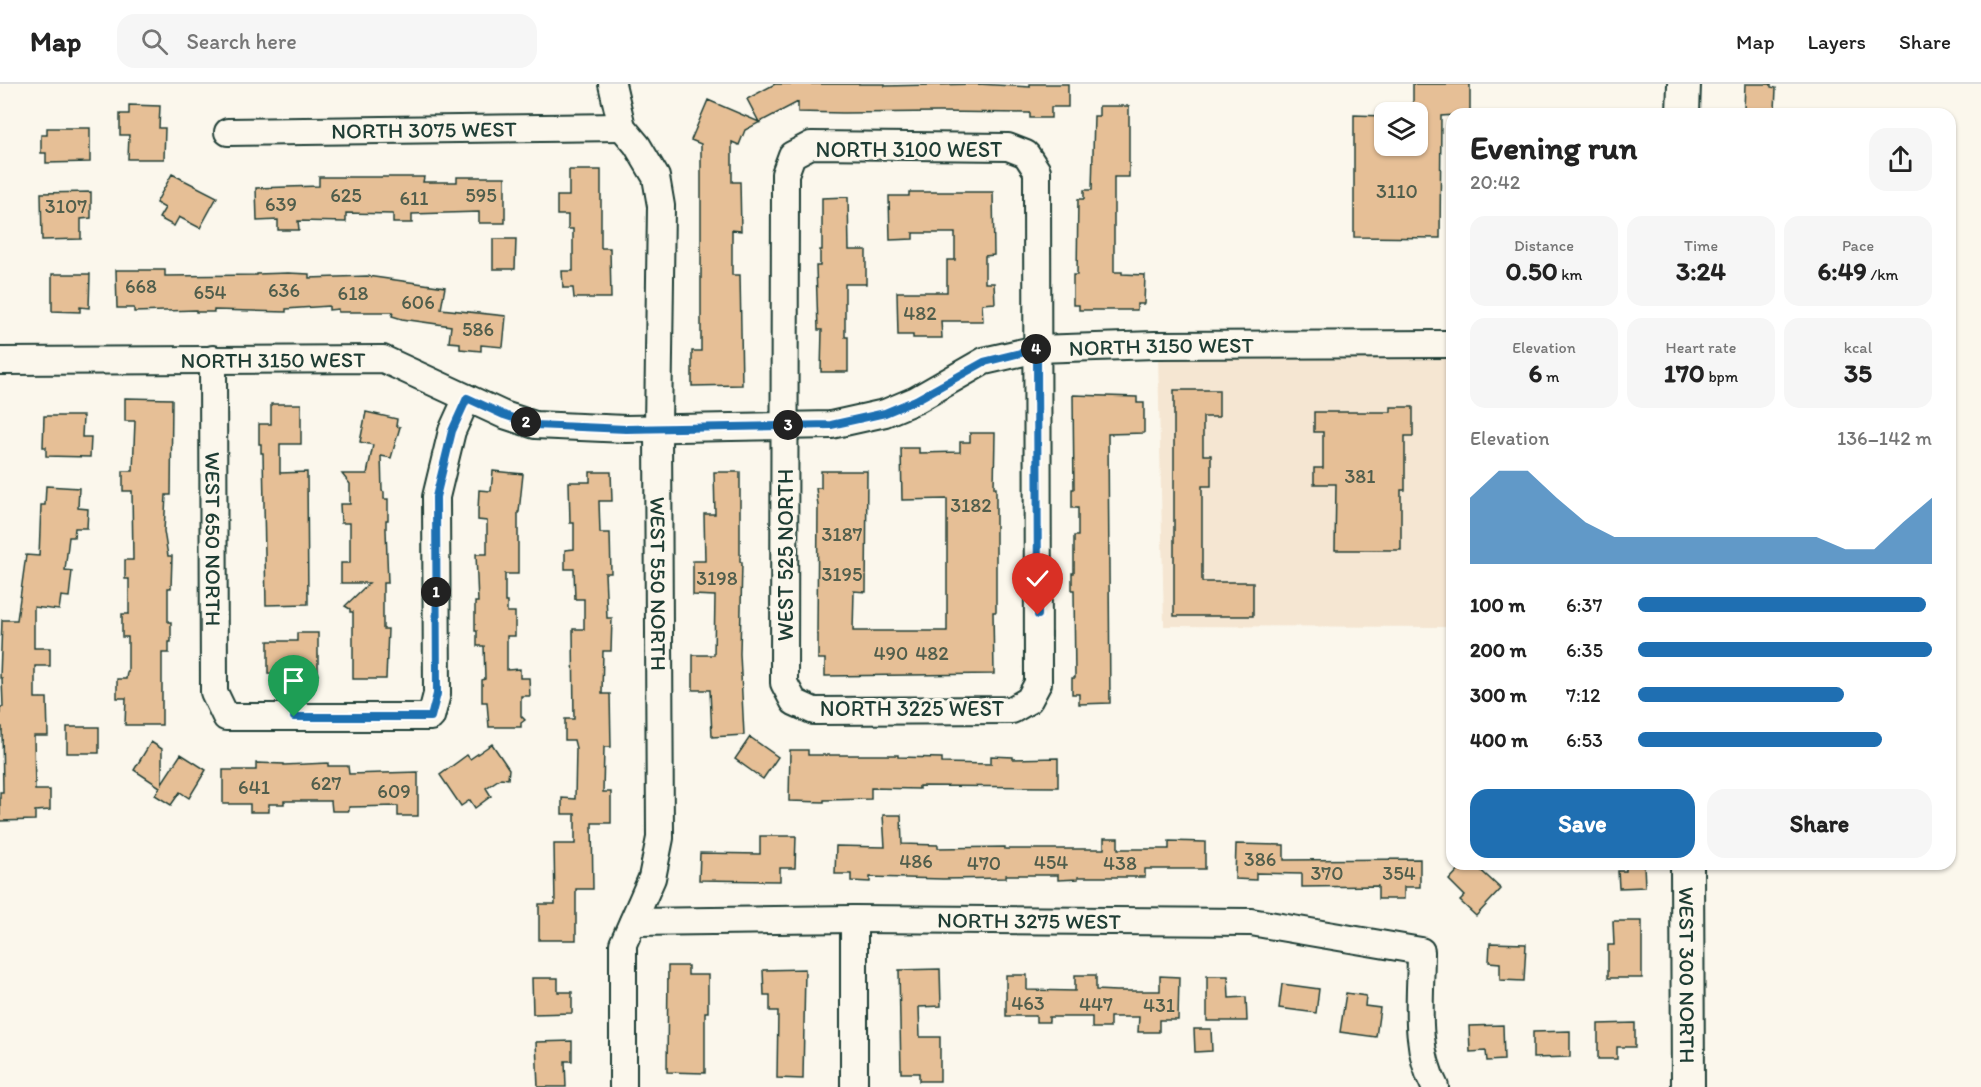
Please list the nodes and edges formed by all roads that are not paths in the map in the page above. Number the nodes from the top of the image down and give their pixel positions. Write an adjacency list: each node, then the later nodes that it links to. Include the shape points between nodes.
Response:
1 (612, 84): 4 (street, WEST 550 NORTH)
2 (1684, 84): 3 (main road)
3 (1683, 108)
4 (622, 127): 5 (street, NORTH 3075 WEST); 13 (street, WEST 550 NORTH, via 656,177 661,206)
5 (228, 132)
6 (792, 155): 8 (street, NORTH 3100 WEST, via 811,145 1008,147 1026,154 1037,171); 12 (street, WEST 525 NORTH, via 785,174)
7 (1446, 345): 8 (street, NORTH 3150 WEST)
8 (1037, 349): 12 (street, NORTH 3150 WEST, via 984,362 885,413 831,425); 14 (street, NORTH 3225 WEST, via 1038,683 1029,700 1012,710 814,711)
9 (213, 359): 10 (street, NORTH 3150 WEST); 11 (street, NORTH 3150 WEST, via 383,359); 11 (street, WEST 650 NORTH, via 214,692 226,717 431,717 437,694 436,497 452,431)
10 (0, 361)
11 (467, 398): 13 (street, NORTH 3150 WEST, via 535,425)
12 (785, 425): 13 (street, NORTH 3150 WEST); 14 (street, WEST 525 NORTH, via 784,683)
13 (658, 428): 17 (street, WEST 550 NORTH, via 660,838 652,878)
14 (794, 702)
15 (1686, 870): 21 (main road, WEST 300 NORTH)
16 (854, 919): 17 (street, NORTH 3275 WEST); 19 (street); 20 (street, NORTH 3275 WEST, via 1251,922 1421,951 1420,1034 1428,1075)
17 (633, 922): 18 (street, WEST 550 NORTH, via 623,944)
18 (623, 1087)
19 (854, 1087)
20 (1435, 1087)
21 (1688, 1087)

